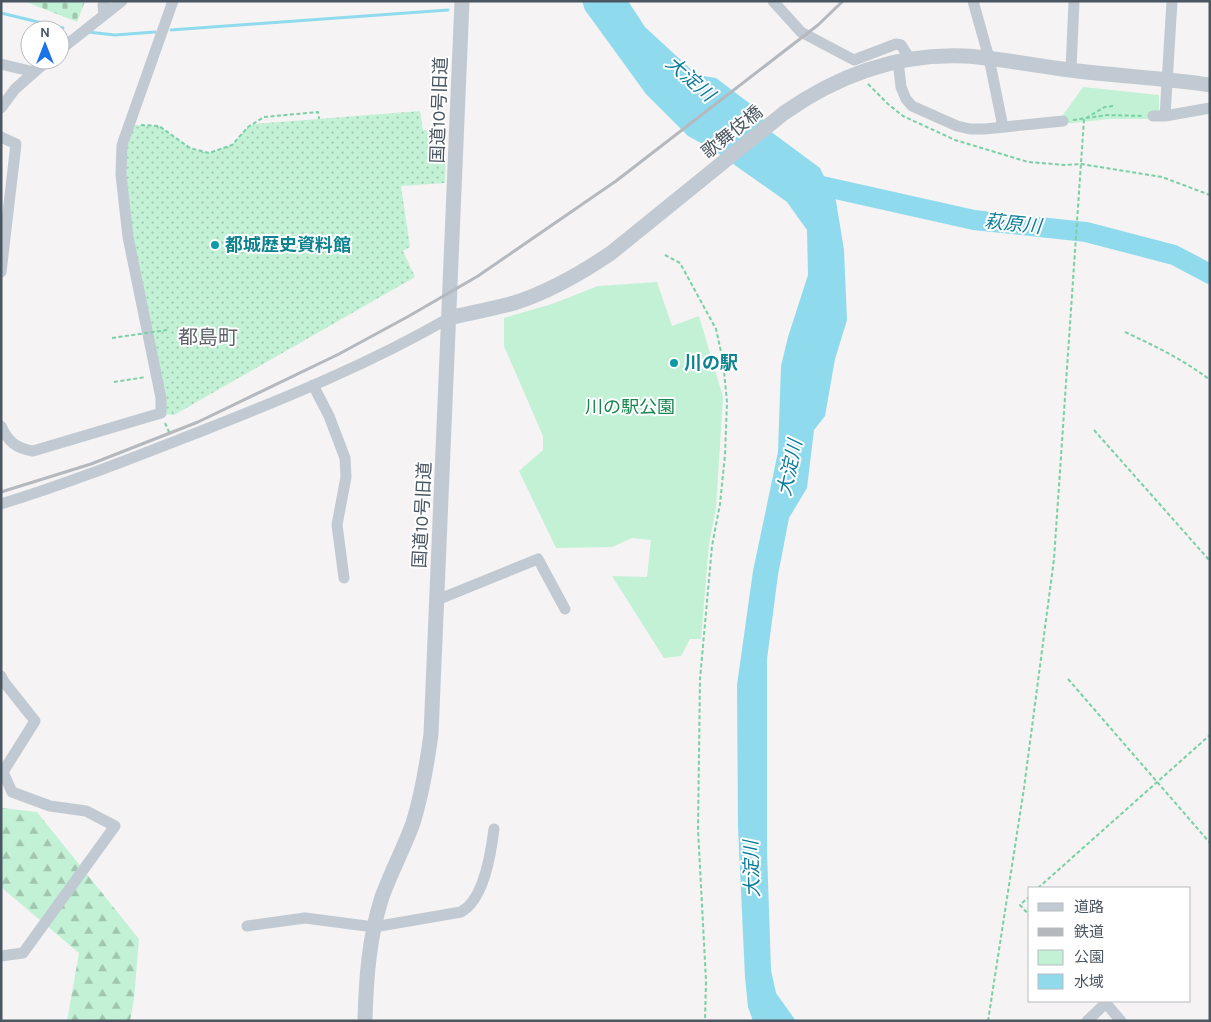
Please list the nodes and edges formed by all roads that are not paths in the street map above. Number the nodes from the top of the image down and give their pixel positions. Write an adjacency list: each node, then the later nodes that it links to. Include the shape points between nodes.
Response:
1 (105, 1): 9 (street)
2 (122, 1): 9 (street)
3 (173, 1): 29 (street, via 122,145 121,175 128,237 162,413 32,451 18,449 5,436)
4 (462, 1): 27 (street, 国道10号旧道)
5 (773, 1): 12 (street, via 801,32 854,60 896,44 901,46)
6 (973, 1): 11 (street)
7 (1074, 1): 15 (street)
8 (1172, 1): 17 (street)
9 (104, 15): 10 (street)
10 (70, 42)
11 (989, 58): 12 (street, 歌舞伎橋, via 955,56); 15 (street, 歌舞伎橋); 24 (street)
12 (904, 60): 24 (street, via 901,87 912,106 964,128); 27 (street, 歌舞伎橋, via 857,72 808,96 584,272 513,303)
13 (1, 64): 16 (street)
14 (36, 70): 16 (street)
15 (1071, 70): 17 (street, 歌舞伎橋)
16 (34, 72): 19 (street, via 15,88)
17 (1167, 78): 18 (street, 歌舞伎橋); 22 (street)
18 (1210, 85)
19 (1, 108)
20 (1210, 108): 22 (street)
21 (1153, 116): 22 (street)
22 (1165, 116)
23 (1063, 121): 24 (street)
24 (1003, 127)
25 (1, 137): 26 (street, via 16,144)
26 (1, 272)
27 (449, 318): 28 (street); 32 (street, 国道10号旧道)
28 (313, 385): 30 (street, via 121,463); 31 (street, via 345,458 346,477 337,525)
29 (1, 426)
30 (1, 504)
31 (344, 578)
32 (437, 600): 33 (street, via 538,559); 37 (street, 国道10号旧道, via 427,766 412,825 382,897)
33 (565, 609)
34 (1, 676): 38 (street, via 36,721 3,772 12,792 50,806 86,811 115,826 23,953)
35 (494, 829): 37 (street, via 490,855 469,908 462,912)
36 (247, 926): 37 (street, via 305,918)
37 (374, 927): 40 (street, 国道10号旧道)
38 (1, 956)
39 (1105, 1002): 41 (street); 42 (street)
40 (365, 1021)
41 (1087, 1021)
42 (1121, 1021)

